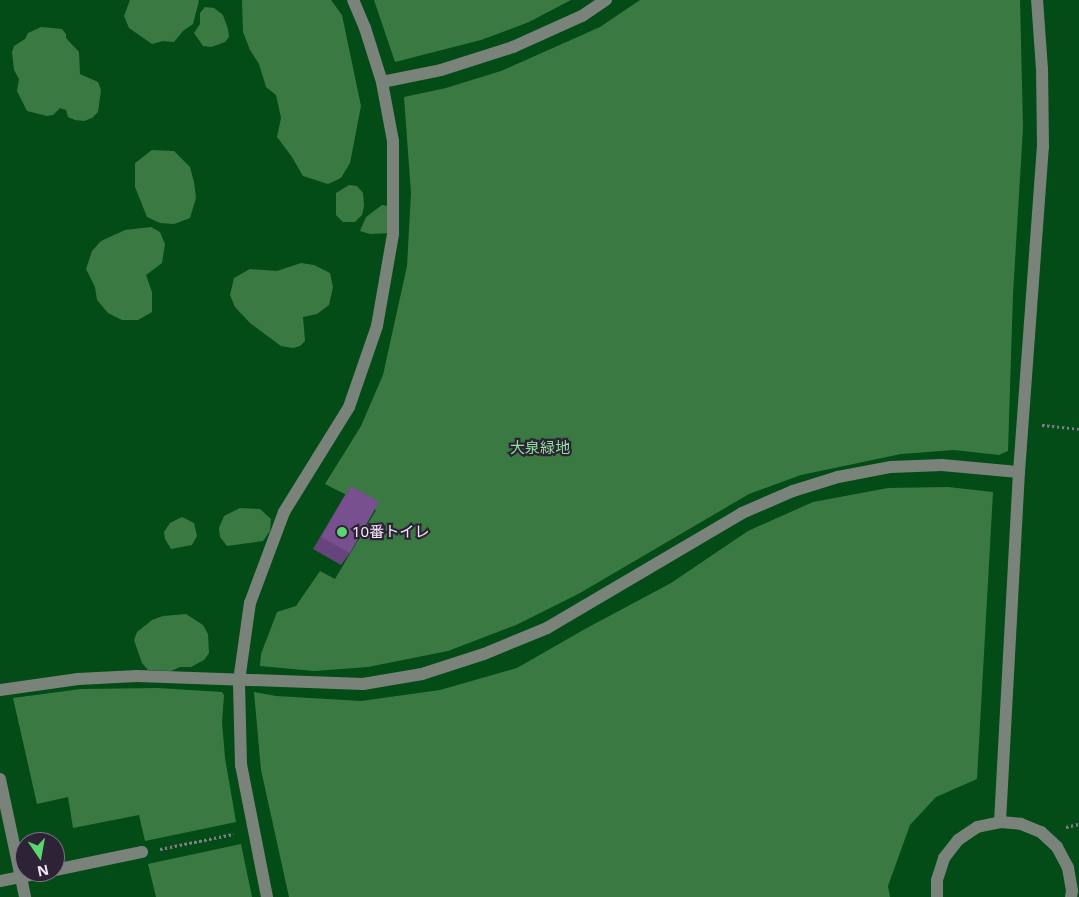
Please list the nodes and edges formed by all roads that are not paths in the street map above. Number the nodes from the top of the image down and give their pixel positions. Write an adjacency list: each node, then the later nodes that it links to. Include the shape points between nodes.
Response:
1 (353, 0): 4 (street)
2 (606, 0): 4 (street, via 582,16 512,47 441,70)
3 (1037, 0): 5 (street, via 1043,147)
4 (382, 82): 6 (street, via 393,141 393,234 377,326 349,407 284,512 250,603)
5 (1019, 472): 6 (street, via 942,465 891,467 838,477 742,513 547,628 484,654 422,674 363,684); 9 (street)
6 (239, 681): 7 (street, via 138,676 78,679); 18 (street, via 241,765)
7 (0, 690)
8 (0, 779): 10 (street)
9 (1000, 822): 13 (street, via 1022,824 1041,832 1057,847); 19 (street, via 977,827 958,840 944,858 937,880)
10 (15, 849)
11 (142, 852): 12 (street)
12 (65, 868)
13 (1074, 872): 20 (street)
14 (15, 878): 15 (street)
15 (0, 881)
16 (22, 882): 17 (street)
17 (26, 897)
18 (267, 897)
19 (937, 897)
20 (1071, 897)

